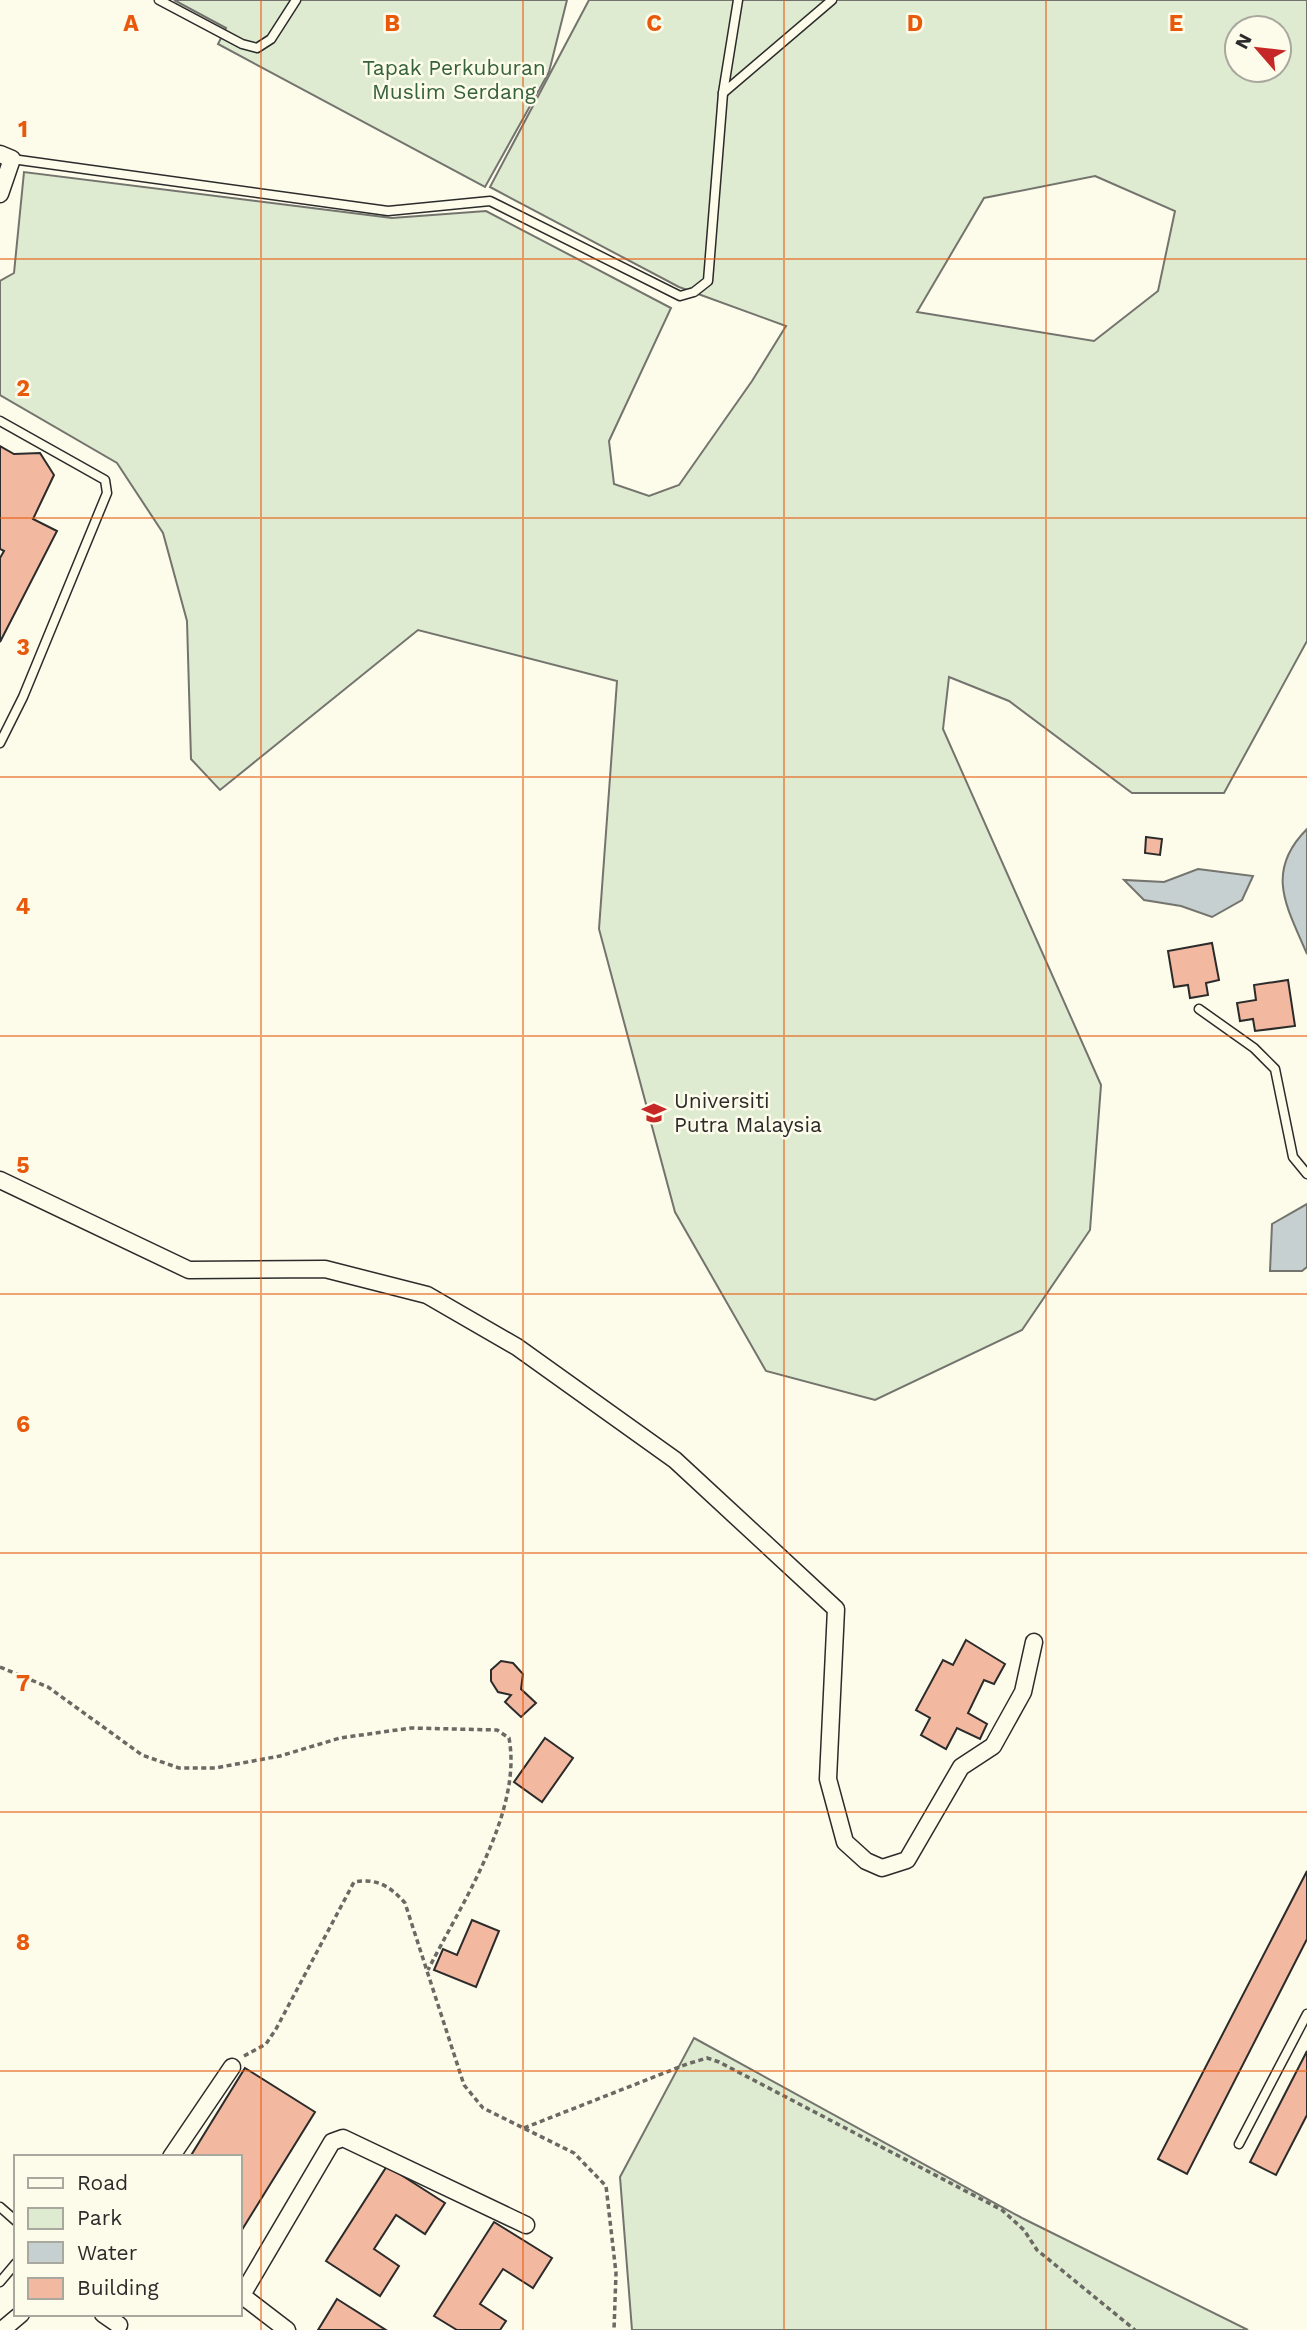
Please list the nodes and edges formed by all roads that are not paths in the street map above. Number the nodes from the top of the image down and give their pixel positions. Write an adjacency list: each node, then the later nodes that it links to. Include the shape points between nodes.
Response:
1 (159, 0): 2 (lane, via 257,48 271,39)
2 (296, 0)
3 (738, 0): 5 (lane)
4 (832, 0): 5 (lane)
5 (723, 93): 6 (lane, via 708,281 680,296 490,201 388,211)
6 (6, 156): 7 (street)
7 (0, 194)
8 (0, 421): 9 (lane, via 105,480 107,492)
9 (0, 743)
10 (1199, 1009): 11 (lane, via 1275,1069 1293,1157)
11 (1307, 1174)
12 (0, 1180): 13 (street, via 189,1270 325,1269 427,1295 517,1347 675,1460 836,1609 828,1779 845,1842 866,1861 882,1868 907,1860 961,1767 993,1746 1023,1692)
13 (1034, 1642)
14 (1307, 2014): 16 (lane)
15 (232, 2067): 17 (street)
16 (1239, 2144)
17 (172, 2155)
18 (0, 2207): 19 (lane)
19 (14, 2219)
20 (526, 2225): 23 (street, via 343,2138 332,2142)
21 (14, 2265): 22 (lane)
22 (0, 2282)
23 (242, 2293)
24 (242, 2296): 29 (street)
25 (19, 2316): 28 (street)
26 (106, 2316): 27 (street)
27 (119, 2325)
28 (2, 2330)
29 (287, 2330)

